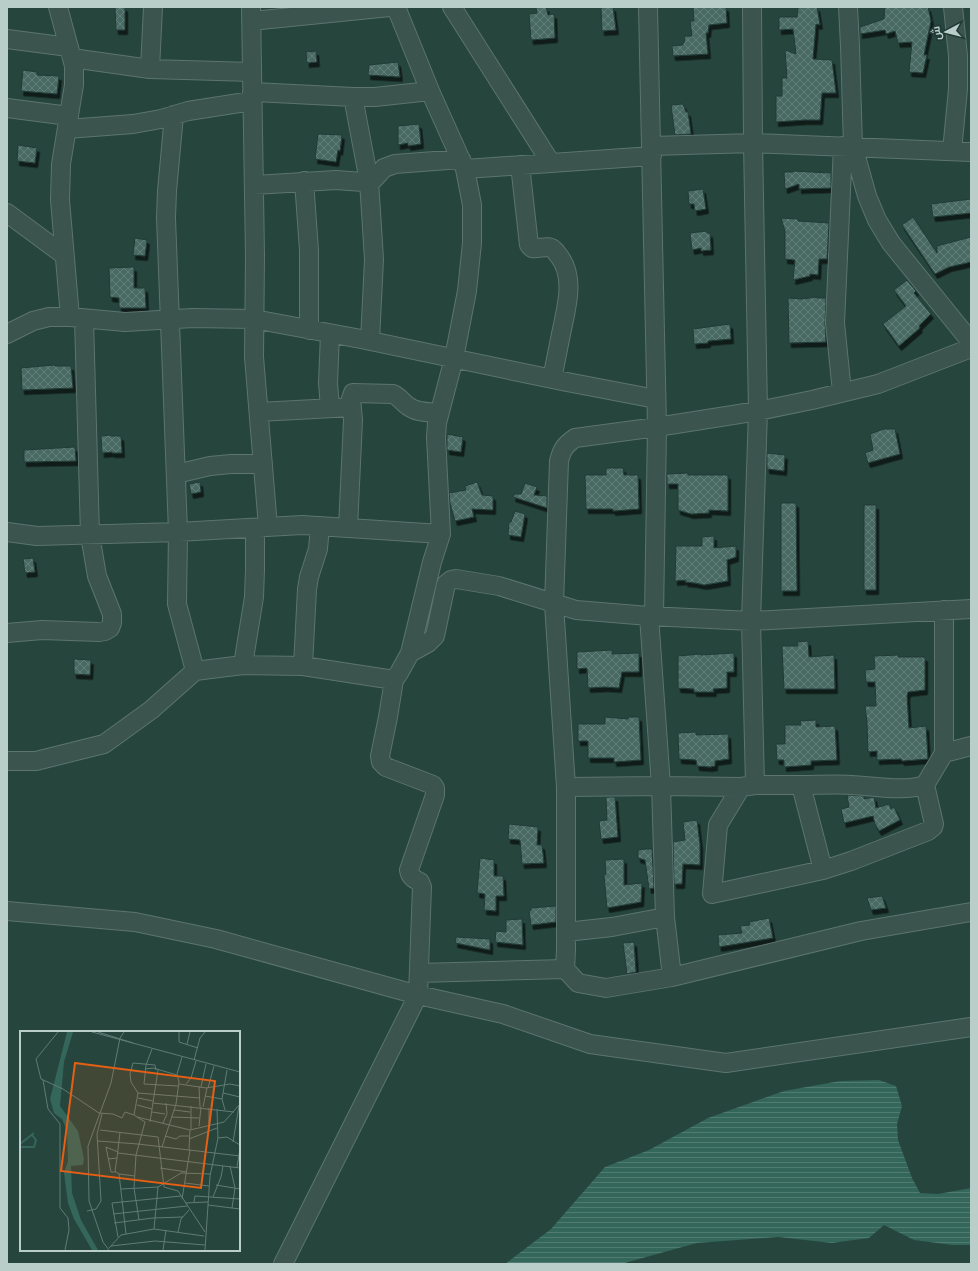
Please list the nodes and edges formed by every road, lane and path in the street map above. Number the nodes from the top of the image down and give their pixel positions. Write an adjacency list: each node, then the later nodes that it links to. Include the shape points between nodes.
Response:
1 (58, 7): 12 (street)
2 (154, 7): 13 (street)
3 (390, 7): 10 (street)
4 (396, 7): 15 (street)
5 (452, 7): 26 (street)
6 (648, 7): 23 (street)
7 (752, 7): 21 (street)
8 (848, 7): 22 (street)
9 (953, 7): 24 (street, via 958,56 958,89)
10 (251, 14): 14 (street)
11 (7, 39): 12 (street)
12 (71, 52): 13 (street); 20 (street, via 74,85)
13 (150, 69): 14 (street)
14 (252, 72): 16 (street)
15 (430, 91): 17 (street, via 383,97); 27 (street)
16 (252, 96): 17 (street); 19 (street); 31 (street)
17 (353, 97): 30 (street)
18 (7, 108): 20 (street)
19 (174, 115): 20 (street, via 133,124); 36 (street, via 166,218)
20 (68, 122): 33 (street, via 60,200)
21 (753, 143): 22 (street); 23 (street); 49 (street)
22 (848, 146): 24 (street); 41 (street, via 877,220 892,244); 45 (street, via 835,323)
23 (652, 151): 26 (street); 46 (street)
24 (952, 151): 25 (street)
25 (971, 152)
26 (551, 163): 28 (street)
27 (463, 164): 28 (street); 30 (street, via 395,164 384,168); 43 (street, via 472,205 472,244 467,291)
28 (520, 165): 44 (street, via 529,245 532,248 547,247 555,250 566,269 568,281 568,300)
29 (304, 181): 30 (street); 31 (street); 37 (street, via 309,250)
30 (369, 181): 40 (street, via 374,259)
31 (254, 185): 35 (street)
32 (7, 213): 33 (street)
33 (64, 255): 34 (street)
34 (77, 318): 36 (street, via 125,322); 38 (street, via 49,317 33,321); 60 (street)
35 (254, 319): 36 (street); 37 (street); 50 (street)
36 (170, 320): 54 (street)
37 (309, 330): 39 (street)
38 (7, 334)
39 (330, 334): 40 (street); 48 (street)
40 (370, 341): 43 (street)
41 (971, 342)
42 (971, 348): 45 (street, via 878,384)
43 (454, 358): 44 (street); 51 (street)
44 (552, 379): 46 (street)
45 (842, 392): 49 (street)
46 (656, 399): 52 (street)
47 (352, 407): 48 (street); 51 (street, via 353,393 388,393 399,397 412,409); 57 (street)
48 (330, 408): 50 (street)
49 (758, 411): 52 (street); 66 (street)
50 (258, 412): 53 (street)
51 (439, 413): 61 (street, via 436,437)
52 (657, 427): 62 (street, via 575,438 562,450 559,461); 65 (street)
53 (263, 464): 54 (street, via 210,466); 56 (street)
54 (176, 474): 59 (street)
55 (320, 526): 56 (street); 57 (street); 70 (street, via 318,549 307,588)
56 (261, 527): 59 (street); 69 (street, via 254,598)
57 (348, 528): 61 (street)
58 (7, 532): 60 (street, via 37,536)
59 (178, 532): 60 (street); 71 (street, via 177,604)
60 (90, 534): 67 (street, via 97,576 112,614 110,628 99,632 42,630)
61 (441, 534): 68 (street)
62 (554, 604): 65 (street, via 576,610); 68 (street, via 498,586 451,580 446,584 435,636); 80 (street)
63 (971, 609): 64 (street)
64 (944, 610): 66 (street); 74 (street)
65 (652, 616): 66 (street); 78 (street)
66 (751, 621): 79 (street)
67 (7, 633)
68 (410, 653): 72 (street)
69 (242, 665): 70 (street); 71 (street)
70 (303, 666): 72 (street)
71 (195, 671): 75 (street, via 151,710 104,744 36,761)
72 (394, 680): 87 (street, via 381,762 386,767 435,788 435,795 409,870 412,878 420,882 422,887)
73 (971, 746): 74 (street)
74 (944, 753): 77 (street)
75 (7, 761)
76 (801, 785): 77 (street, via 906,788); 79 (street); 81 (street)
77 (925, 785): 81 (street, via 933,827)
78 (661, 786): 79 (street); 80 (street); 84 (street)
79 (748, 786): 81 (street, via 718,825 712,894)
80 (566, 787): 85 (street)
81 (823, 870)
82 (7, 911): 89 (street, via 135,922 216,939)
83 (971, 912): 88 (street, via 861,931)
84 (665, 917): 85 (street); 88 (street)
85 (566, 932): 86 (street)
86 (565, 969): 87 (street); 88 (street, via 578,984 606,988)
87 (419, 973): 89 (street)
88 (672, 977)
89 (418, 995): 90 (street, via 503,1014 590,1044 726,1063); 91 (street)
90 (971, 1027)
91 (283, 1264)

